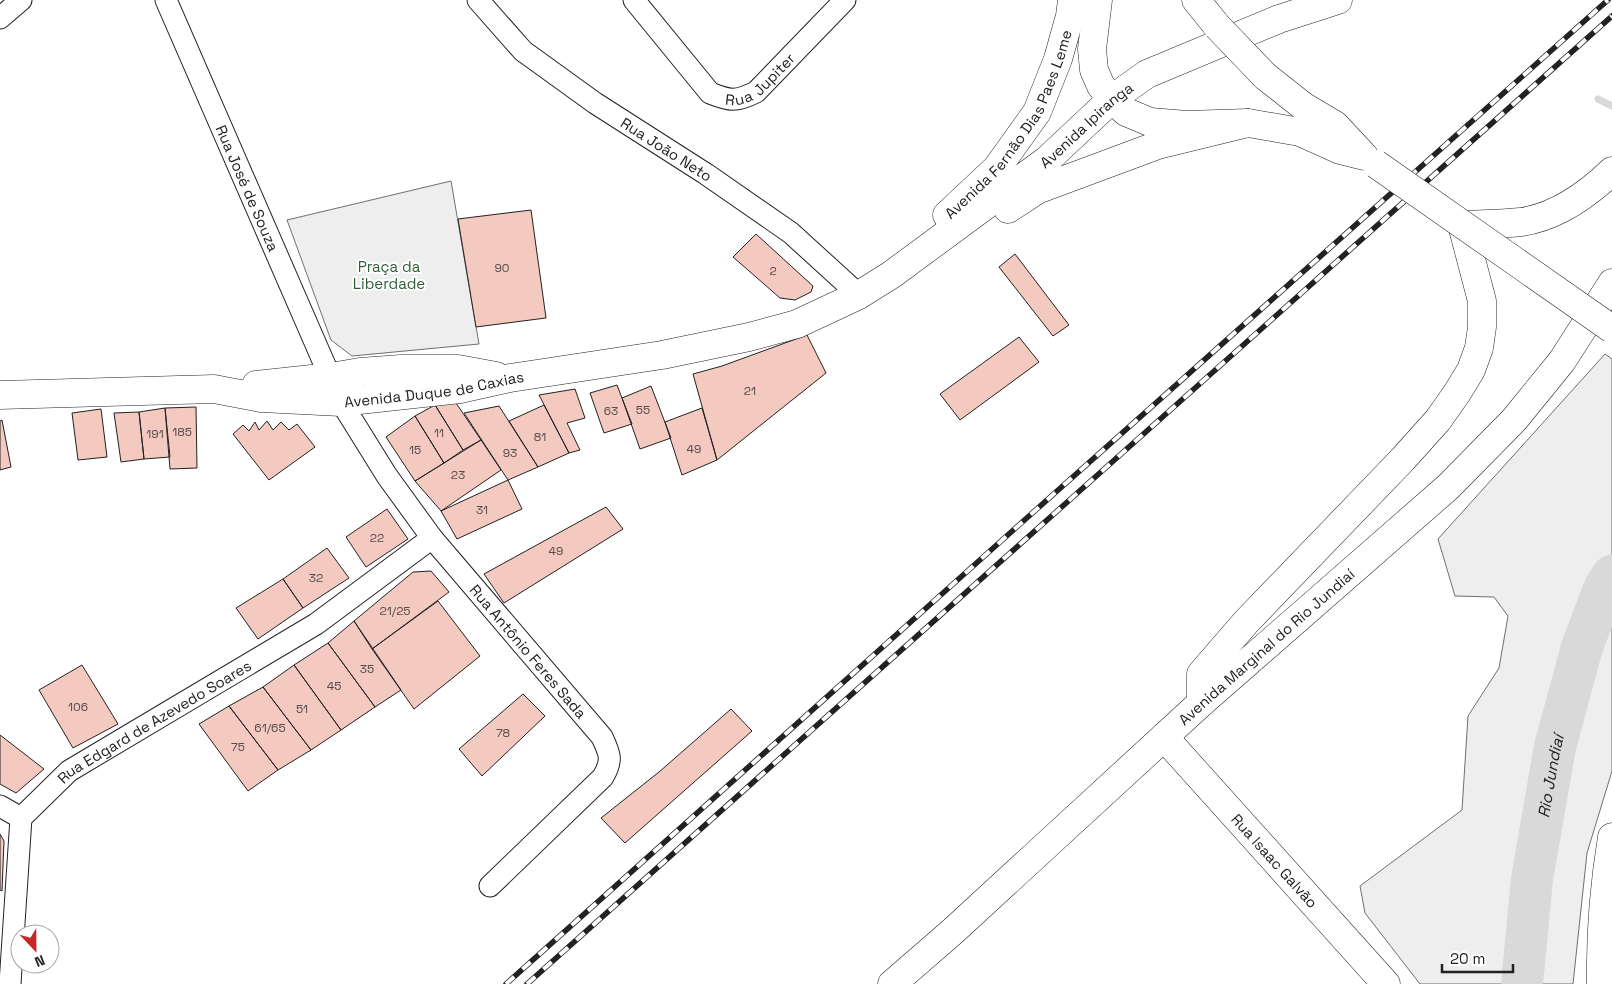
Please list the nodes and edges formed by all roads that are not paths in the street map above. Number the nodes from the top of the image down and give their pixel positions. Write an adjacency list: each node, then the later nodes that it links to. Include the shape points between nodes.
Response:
1 (21, 0): 10 (street)
2 (166, 0): 20 (street, Rua José de Souza)
3 (478, 0): 18 (street, Rua João Neto, via 523,51 595,103 791,233)
4 (634, 0): 5 (street, Rua Jupiter, via 710,93 724,99 741,100 756,92)
5 (844, 0)
6 (1098, 0): 11 (main road, via 1092,49 1094,70)
7 (1196, 0): 13 (main road, bridge, via 1265,76 1303,106 1335,125)
8 (1338, 0): 11 (main road, Avenida Ipiranga, via 1279,19 1147,74)
9 (1075, 5): 16 (main road, Avenida Fernão Dias Paes Leme, via 1036,112 997,168 908,252)
10 (0, 18)
11 (1112, 99): 12 (main road, via 1126,112 1150,122 1187,125); 16 (main road, Avenida Ipiranga, via 1047,160)
12 (1248, 123): 13 (main road, via 1300,132); 16 (main road, via 1158,145 1037,190 922,262)
13 (1370, 160): 15 (main road, bridge)
14 (1612, 172): 15 (main road, via 1586,195 1542,216 1523,222)
15 (1462, 225): 19 (main road, bridge); 26 (main road, via 1482,302 1479,348 1471,370 1438,420 1246,622 1202,674)
16 (898, 270): 18 (main road, Avenida Ipiranga)
17 (1612, 283): 26 (main road, Avenida Marginal do Rio Jundiaí, via 1562,361 1514,420 1448,487)
18 (859, 295): 21 (main road, Avenida Duque de Caxias, via 796,324 749,337 662,355)
19 (1612, 329)
20 (331, 377): 21 (main road, via 401,368 458,369); 22 (main road); 24 (street, Rua José de Souza)
21 (510, 378): 24 (main road, Avenida Duque de Caxias, via 460,389)
22 (214, 389): 23 (main road, Avenida Duque de Caxias); 24 (main road, Avenida Duque de Caxias, via 261,398)
23 (0, 395)
24 (341, 402): 25 (street, Rua Antônio Feres Sada, via 387,476)
25 (432, 538): 29 (street, Rua Edgard de Azevedo Soares, via 316,624 69,771); 31 (street, Rua Antônio Feres Sada, via 602,737 608,751 610,765 604,777)
26 (1201, 703): 27 (main road, Avenida Marginal do Rio Jundiaí)
27 (1164, 737): 34 (main road, Avenida Marginal do Rio Jundiaí); 35 (main road, Rua Isaac Galvão)
28 (0, 806): 29 (street)
29 (21, 818): 33 (street)
30 (1612, 837): 32 (main road, via 1606,874)
31 (490, 886)
32 (1599, 976)
33 (10, 984)
34 (892, 984)
35 (1386, 984)

